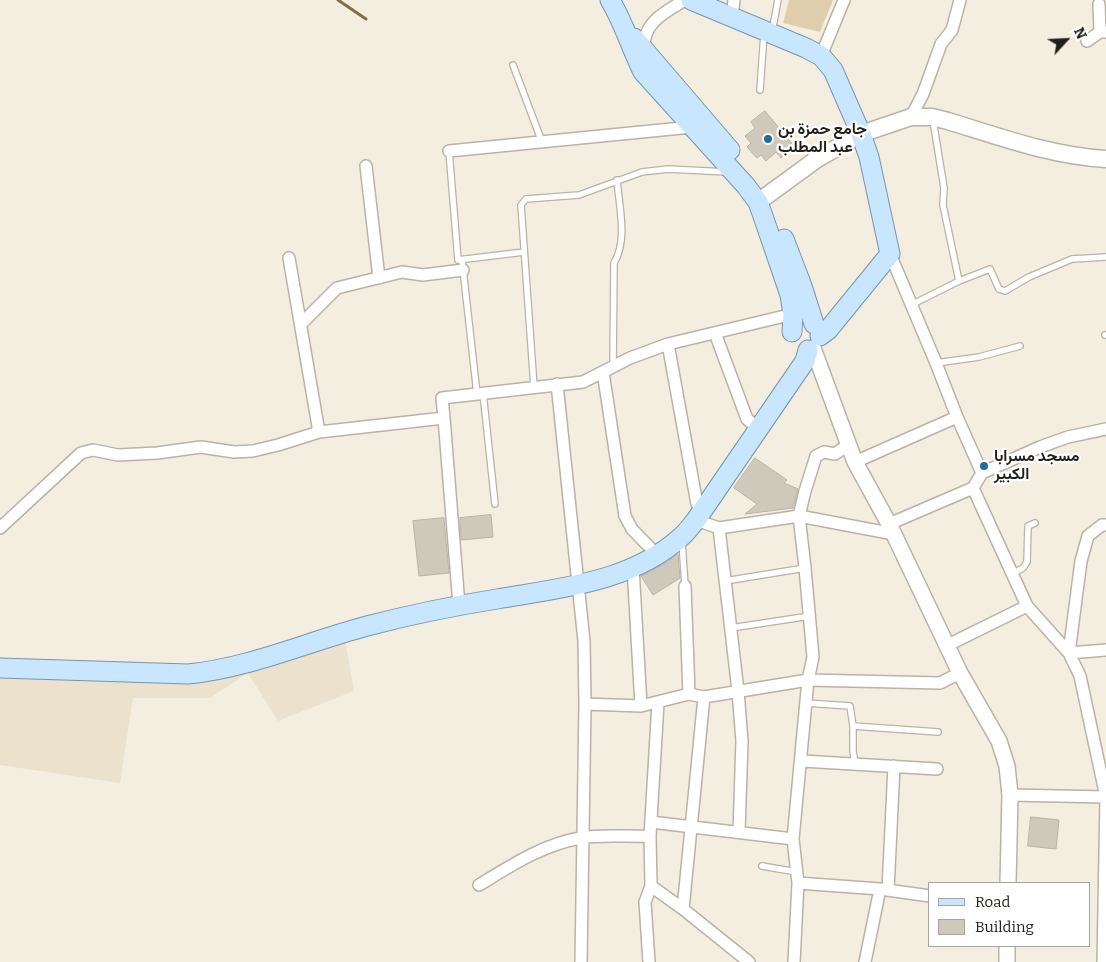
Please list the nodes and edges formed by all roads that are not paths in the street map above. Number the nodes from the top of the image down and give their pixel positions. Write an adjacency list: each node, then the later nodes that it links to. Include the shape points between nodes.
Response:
1 (610, 0): 9 (main road)
2 (685, 0): 13 (street, via 650,26 643,39)
3 (691, 0): 8 (main road)
4 (778, 0): 10 (lane)
5 (844, 0): 14 (street)
6 (960, 0): 17 (street, via 952,30 941,44 923,94)
7 (1099, 4): 11 (street)
8 (733, 9): 10 (main road)
9 (623, 23): 13 (main road); 19 (main road, via 643,72)
10 (768, 32): 14 (main road); 16 (lane)
11 (1103, 32): 12 (street)
12 (1087, 41)
13 (644, 50): 27 (main road, via 751,174)
14 (821, 56): 20 (main road, via 832,70)
15 (513, 65): 21 (lane)
16 (760, 90)
17 (910, 117): 18 (main road); 20 (main road)
18 (932, 118): 23 (main road, via 1050,151); 34 (lane, via 944,188 943,205)
19 (692, 127): 21 (street); 25 (main road)
20 (861, 134): 27 (main road, via 817,159); 29 (main road)
21 (542, 142): 22 (street)
22 (449, 151): 32 (lane, via 458,260)
23 (1106, 159)
24 (366, 166): 33 (street)
25 (734, 173): 26 (lane, via 668,169 642,172); 27 (main road)
26 (618, 180): 28 (lane, via 579,195 526,199 521,205); 43 (lane, via 622,237 614,263)
27 (763, 199): 36 (main road, via 790,295); 39 (main road, via 802,286)
28 (524, 252): 32 (lane); 45 (lane)
29 (890, 254): 35 (street); 39 (main road, via 828,330)
30 (1106, 257): 34 (lane, via 1072,259 1005,291 999,289 990,270)
31 (289, 258): 37 (street)
32 (463, 265): 33 (street, via 424,275 402,272); 46 (lane)
33 (378, 278): 37 (street, via 337,288)
34 (960, 280): 35 (lane)
35 (911, 305): 42 (street)
36 (792, 323): 38 (street); 39 (main road, via 791,337 795,346 804,350)
37 (300, 324): 51 (street)
38 (715, 333): 40 (street); 49 (street, via 747,419)
39 (814, 340): 49 (main road, via 805,361); 52 (street)
40 (668, 344): 43 (street); 57 (street)
41 (1020, 346): 42 (lane, via 979,357)
42 (936, 363): 47 (street)
43 (608, 369): 44 (street, via 582,382); 65 (street, via 625,516 632,529)
44 (557, 384): 45 (street); 70 (street)
45 (534, 387): 46 (street)
46 (480, 393): 48 (street, via 442,398); 56 (lane)
47 (957, 417): 53 (street); 54 (street)
48 (444, 418): 51 (street); 72 (street)
49 (759, 428): 57 (main road)
50 (1106, 429): 54 (street, via 1068,437)
51 (319, 432): 61 (street, via 253,451 200,447 118,455 93,450 81,453)
52 (849, 444): 53 (street); 58 (street, via 835,454 824,452 816,456)
53 (855, 462): 63 (street)
54 (982, 473): 55 (street)
55 (973, 488): 63 (street); 68 (street)
56 (495, 504)
57 (700, 516): 62 (street); 64 (main road)
58 (799, 516): 62 (street); 63 (street); 67 (street)
59 (1035, 523): 68 (lane, via 1028,526 1027,562)
60 (1106, 525): 78 (street, via 1088,536 1081,561)
61 (0, 528)
62 (719, 528): 69 (street)
63 (892, 529): 76 (street)
64 (682, 537): 65 (main road); 71 (lane)
65 (658, 554): 66 (main road)
66 (633, 567): 70 (main road); 88 (street)
67 (806, 568): 69 (lane); 74 (street)
68 (1012, 574): 73 (street)
69 (725, 581): 75 (street)
70 (579, 584): 72 (main road); 87 (street)
71 (685, 586): 83 (street)
72 (459, 606): 79 (main road, via 367,626 215,671 188,674)
73 (1027, 606): 76 (street); 78 (street)
74 (810, 616): 75 (lane); 81 (street, via 813,657)
75 (731, 628): 82 (street)
76 (948, 645): 80 (street)
77 (1106, 650): 78 (street)
78 (1069, 653): 96 (street, via 1080,676)
79 (0, 668)
80 (960, 673): 81 (street, via 940,683); 95 (street, via 999,741 1007,766)
81 (808, 680): 82 (street); 86 (street)
82 (738, 692): 84 (street); 100 (street, via 742,741)
83 (689, 694): 84 (street); 85 (street)
84 (704, 697): 99 (street)
85 (658, 703): 88 (street); 98 (street)
86 (806, 703): 89 (lane, via 850,706); 91 (street)
87 (585, 704): 88 (street); 102 (street)
88 (641, 706)
89 (853, 726): 90 (lane); 92 (lane)
90 (938, 732)
91 (802, 761): 92 (street); 103 (street)
92 (855, 764): 93 (street)
93 (894, 766): 94 (street); 109 (street)
94 (937, 769)
95 (1010, 795): 96 (street); 106 (street)
96 (1106, 797): 97 (street)
97 (1106, 812): 119 (street)
98 (651, 822): 99 (street); 101 (street)
99 (692, 827): 100 (street); 111 (street)
100 (740, 832): 103 (street)
101 (650, 836): 102 (street); 108 (street)
102 (582, 837): 107 (street, via 531,853); 113 (street)
103 (793, 839): 105 (street)
104 (762, 866): 105 (lane)
105 (797, 878): 109 (street); 116 (street)
106 (1008, 882)
107 (479, 885)
108 (651, 886): 111 (street); 114 (street, via 645,902)
109 (884, 889): 110 (street); 117 (street)
110 (928, 896)
111 (683, 909): 115 (street)
112 (1008, 947): 118 (street)
113 (581, 962)
114 (648, 962)
115 (749, 962)
116 (794, 962)
117 (865, 962)
118 (1007, 962)
119 (1103, 962)

